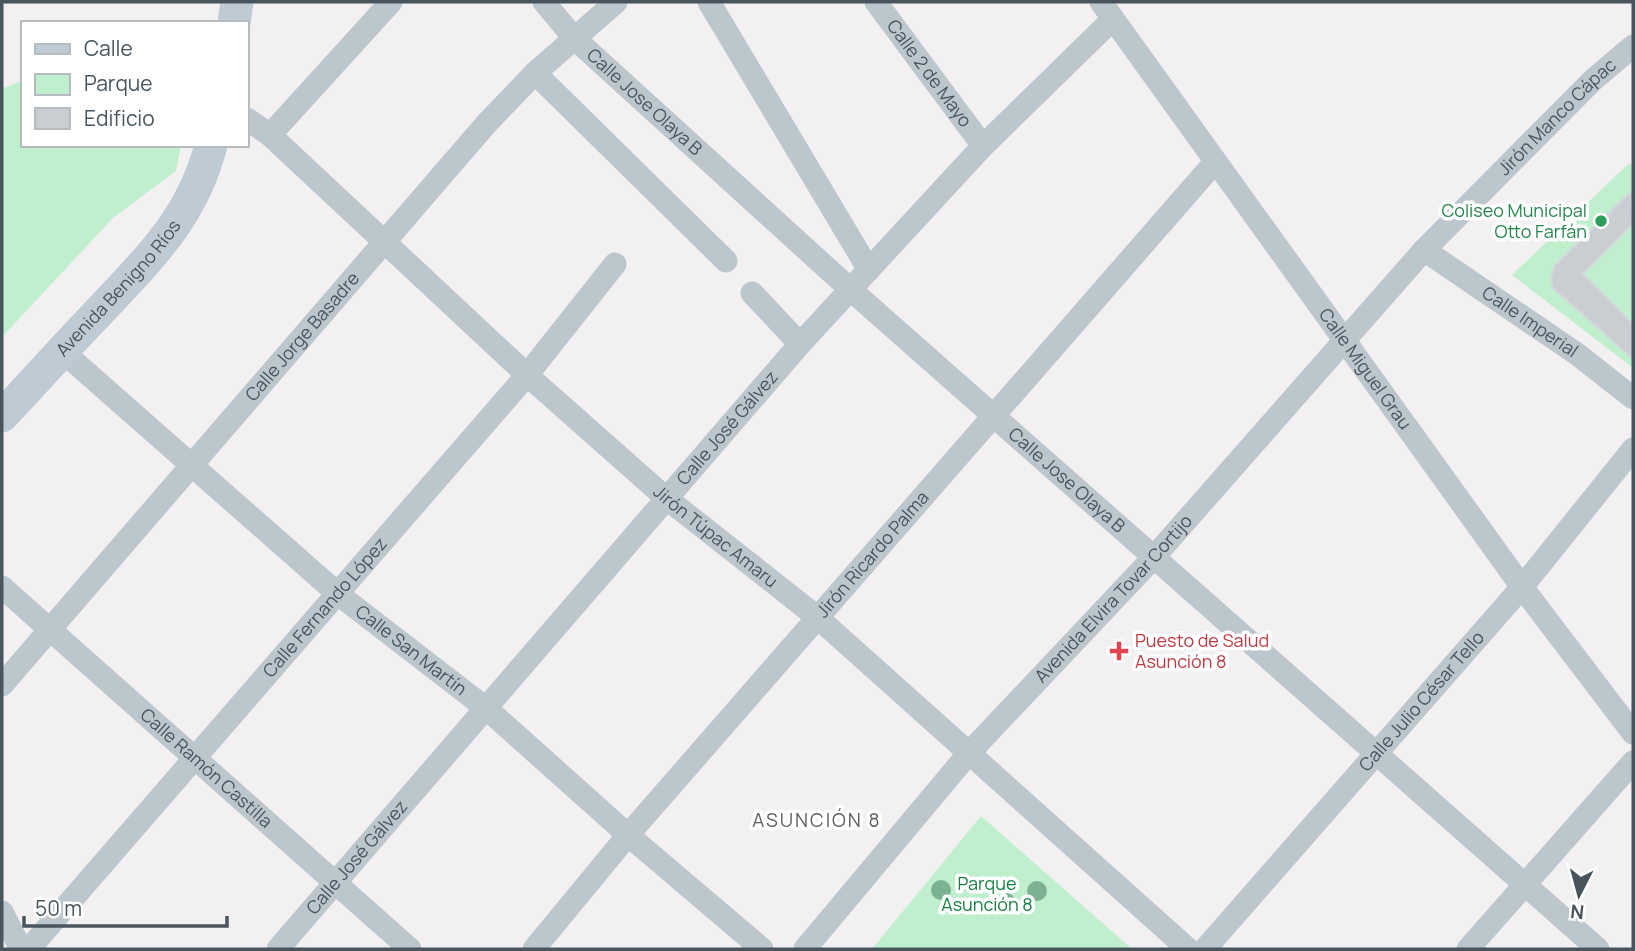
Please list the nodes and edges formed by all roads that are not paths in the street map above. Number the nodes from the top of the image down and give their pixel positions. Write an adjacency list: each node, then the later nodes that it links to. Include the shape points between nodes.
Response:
1 (237, 2): 8 (street)
2 (391, 2): 13 (street)
3 (544, 2): 9 (street, Calle Jose Olaya B)
4 (616, 2): 9 (street, Calle Jorge Basadre)
5 (709, 2): 21 (street)
6 (876, 2): 14 (street, Calle 2 de Mayo)
7 (1107, 11): 14 (street, Calle José Gálvez); 16 (street, Calle Miguel Grau)
8 (234, 21)
9 (574, 38): 11 (street, Calle Jorge Basadre); 22 (street, Calle Jose Olaya B)
10 (1633, 46): 18 (street, Jirón Manco Cápac, via 1593,80)
11 (535, 73): 17 (street, Calle Jorge Basadre); 19 (street)
12 (248, 120): 13 (street, Jirón Túpac Amaru)
13 (270, 135): 17 (street, Jirón Túpac Amaru)
14 (983, 146): 21 (street, Calle José Gálvez)
15 (210, 147): 26 (street, Avenida Benigno Ríos, via 187,209 163,243)
16 (1215, 162): 24 (street, Calle Miguel Grau); 29 (street, Jirón Ricardo Palma)
17 (384, 242): 27 (street, Jirón Túpac Amaru); 32 (street, Calle Jorge Basadre)
18 (1424, 250): 24 (street, Avenida Elvira Tovar Cortijo); 28 (street, Calle Imperial, via 1577,354)
19 (726, 261)
20 (615, 264): 27 (street, Calle Fernando López)
21 (869, 270): 22 (street, Calle José Gálvez)
22 (851, 290): 25 (street, Calle José Gálvez); 29 (street, Calle Jose Olaya B)
23 (752, 293): 25 (street)
24 (1344, 340): 34 (street, Avenida Elvira Tovar Cortijo); 36 (street, Calle Miguel Grau)
25 (800, 345): 33 (street, Calle José Gálvez)
26 (62, 351): 30 (street, Avenida Benigno Ríos); 32 (street, Calle San Martín)
27 (527, 374): 33 (street, Jirón Túpac Amaru); 37 (street, Calle Fernando López)
28 (1633, 398)
29 (994, 415): 34 (street, Calle Jose Olaya B); 38 (street, Jirón Ricardo Palma)
30 (2, 416)
31 (1633, 449): 36 (street, Calle Julio César Tello)
32 (193, 465): 37 (street, Calle San Martín); 39 (street, Calle Jorge Basadre)
33 (667, 498): 38 (street, Jirón Túpac Amaru); 41 (street, Calle José Gálvez)
34 (1154, 557): 43 (street, Avenida Elvira Tovar Cortijo); 44 (street, Calle Jose Olaya B)
35 (2, 587): 39 (street, Calle Ramón Castilla)
36 (1522, 587): 42 (street, Calle Miguel Grau); 44 (street, Calle Julio César Tello)
37 (338, 594): 41 (street, Calle San Martín); 45 (street, Calle Fernando López)
38 (817, 617): 43 (street, Jirón Túpac Amaru); 47 (street, Jirón Ricardo Palma)
39 (48, 628): 40 (street, Calle Jorge Basadre); 45 (street, Calle Ramón Castilla)
40 (2, 685)
41 (487, 709): 47 (street, Calle San Martín); 48 (street, Calle José Gálvez)
42 (1633, 733)
43 (969, 753): 57 (street, Avenida Elvira Tovar Cortijo); 58 (street, Jirón Túpac Amaru)
44 (1376, 754): 49 (street, Calle Jose Olaya B); 59 (street, Calle Julio César Tello)
45 (193, 758): 48 (street, Calle Ramón Castilla); 52 (street, Calle Fernando López)
46 (1633, 762): 49 (street)
47 (628, 835): 55 (street, Jirón Ricardo Palma); 56 (street, Calle San Martín)
48 (335, 882): 53 (street, Calle José Gálvez); 54 (street, Calle Ramón Castilla)
49 (1525, 883): 60 (street); 61 (street, Calle Jose Olaya B)
50 (2, 912): 51 (street)
51 (21, 949)
52 (29, 949)
53 (278, 949)
54 (410, 949)
55 (534, 949)
56 (762, 949)
57 (805, 949)
58 (1188, 949)
59 (1205, 949)
60 (1468, 949)
61 (1598, 949)

